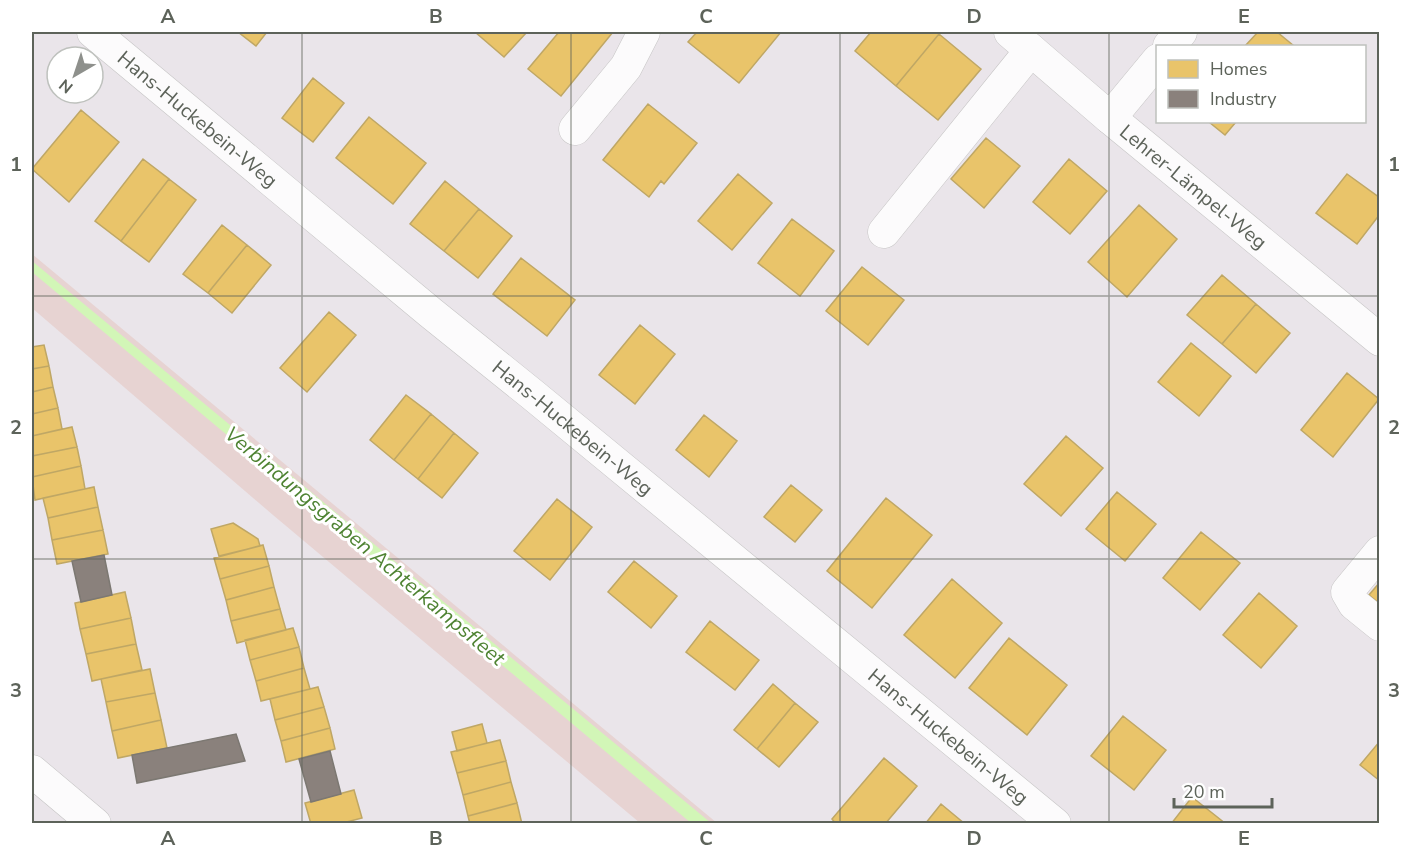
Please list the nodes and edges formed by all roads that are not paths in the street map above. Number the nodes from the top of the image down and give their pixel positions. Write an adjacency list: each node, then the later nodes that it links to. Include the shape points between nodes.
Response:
1 (93, 32): 15 (street, Hans-Huckebein-Weg)
2 (644, 32): 8 (street, via 626,67)
3 (1181, 32): 5 (street)
4 (1021, 41): 7 (street, Lehrer-Lämpel-Weg); 9 (street)
5 (1170, 45)
6 (1156, 62): 7 (street)
7 (1110, 118): 10 (street, Lehrer-Lämpel-Weg)
8 (575, 129)
9 (884, 232)
10 (1380, 340)
11 (1380, 552): 12 (street, via 1347,592 1354,604)
12 (1380, 625)
13 (32, 771): 14 (street)
14 (95, 824)
15 (1055, 824)

